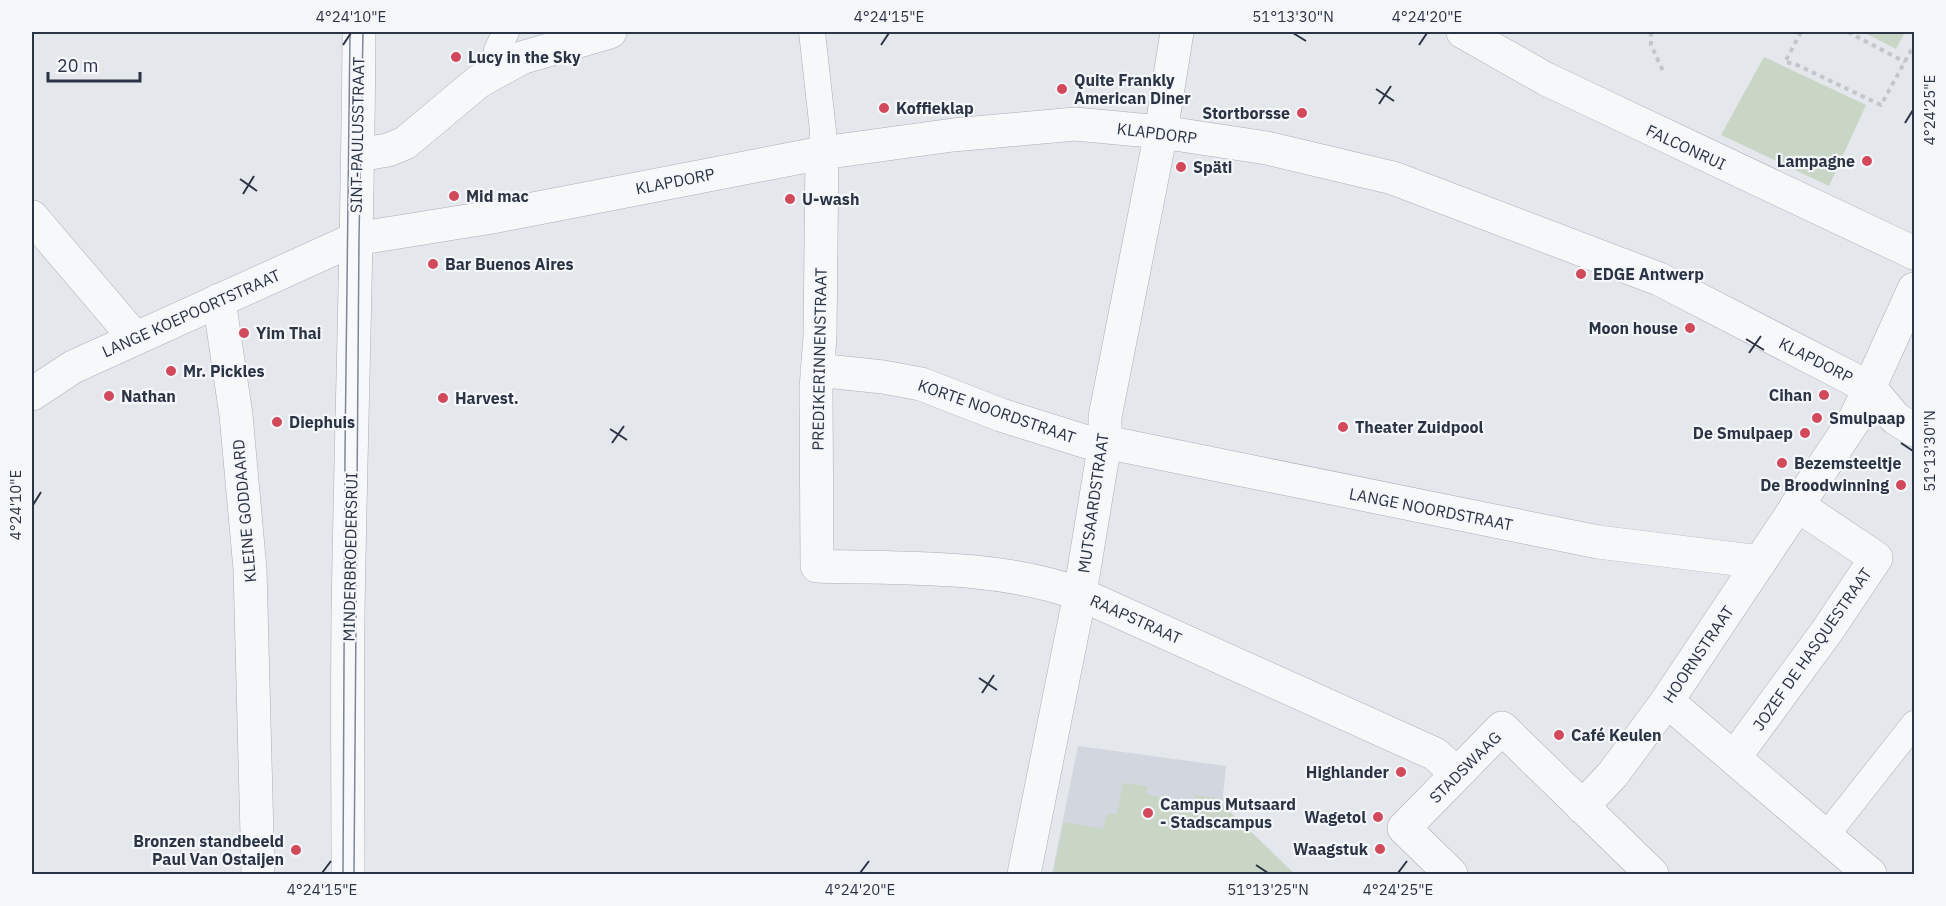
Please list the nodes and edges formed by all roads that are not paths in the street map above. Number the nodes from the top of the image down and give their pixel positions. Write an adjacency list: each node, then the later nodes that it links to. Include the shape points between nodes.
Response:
1 (359, 32): 10 (street, SINT-PAULUSSTRAAT)
2 (506, 32): 7 (street, via 497,50)
3 (610, 32): 7 (street, via 521,57)
4 (812, 32): 9 (street)
5 (1177, 32): 8 (street, MUTSAARDSTRAAT)
6 (1463, 32): 13 (street, FALCONRUI, via 1586,99)
7 (496, 70): 10 (street, via 405,143)
8 (1161, 132): 9 (street, KLAPDORP, via 1076,124 953,135); 18 (street, KLAPDORP, via 1267,148 1393,178 1659,279); 21 (street, MUTSAARDSTRAAT, via 1105,417)
9 (822, 153): 12 (street, KLAPDORP); 17 (street, PREDIKERINNENSTRAAT)
10 (358, 156): 12 (street, SINT-PAULUSSTRAAT)
11 (32, 217): 16 (street)
12 (355, 239): 15 (street, LANGE KOEPOORTSTRAAT); 33 (street, MINDERBROEDERSRUI)
13 (1914, 253)
14 (1914, 289): 18 (street, HOORNSTRAAT)
15 (219, 300): 16 (street, LANGE KOEPOORTSTRAAT); 32 (street, KLEINE GODDAARD, via 236,415 250,569)
16 (135, 338): 19 (street, LANGE KOEPOORTSTRAAT, via 73,367)
17 (817, 370): 21 (street, KORTE NOORDSTRAAT, via 921,384 1087,442); 24 (street, PREDIKERINNENSTRAAT)
18 (1870, 388): 20 (street, via 1896,418); 22 (street, HOORNSTRAAT, via 1855,419)
19 (32, 394)
20 (1914, 430)
21 (1105, 442): 23 (street, LANGE NOORDSTRAAT, via 1598,542); 25 (street, MUTSAARDSTRAAT)
22 (1801, 500): 23 (street, HOORNSTRAAT); 28 (street, JOZEF DE HASQUESTRAAT, via 1876,558)
23 (1760, 562): 26 (street, HOORNSTRAAT)
24 (817, 566): 25 (street, RAAPSTRAAT, via 984,572 1059,586)
25 (1080, 594): 29 (street, RAAPSTRAAT); 34 (street, MUTSAARDSTRAAT)
26 (1667, 701): 28 (street); 30 (street, HOORNSTRAAT, via 1613,774)
27 (1914, 724): 31 (street)
28 (1734, 758): 31 (street)
29 (1446, 764): 30 (street, STADSWAAG, via 1502,728); 35 (street, STADSWAAG, via 1404,828)
30 (1582, 807): 36 (street, STADSWAAG)
31 (1825, 837): 37 (street)
32 (258, 874)
33 (348, 874)
34 (1024, 874)
35 (1451, 874)
36 (1652, 874)
37 (1870, 874)

